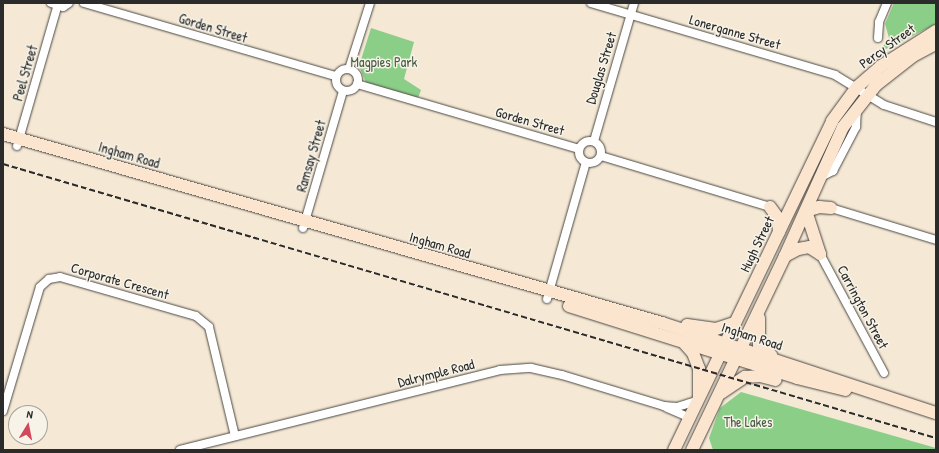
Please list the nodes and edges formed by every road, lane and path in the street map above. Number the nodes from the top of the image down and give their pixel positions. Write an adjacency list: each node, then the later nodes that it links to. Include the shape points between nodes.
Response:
1 (69, 3): 7 (street)
2 (84, 3): 13 (street, Gorden Street)
3 (370, 3): 12 (street)
4 (592, 3): 8 (street, Lonerganne Street)
5 (634, 3): 8 (street, Douglas Street)
6 (887, 3): 10 (street, via 878,22)
7 (54, 5): 21 (street, Peel Street)
8 (630, 14): 15 (street, Lonerganne Street, via 835,75); 19 (street, Douglas Street)
9 (936, 31): 15 (main road, Percy Street, via 881,66)
10 (878, 38)
11 (936, 44): 15 (main road, Percy Street)
12 (349, 69): 13 (street, via 344,69); 14 (street, via 356,73)
13 (336, 76): 16 (street, via 336,82)
14 (358, 84): 16 (street, via 352,90); 22 (street, Gorden Street)
15 (862, 90): 17 (street, Lonerganne Street, via 884,105); 25 (main road, via 858,105 832,146); 26 (main road, Hugh Street, via 832,121)
16 (343, 91): 30 (street, Ramsay Street)
17 (936, 122)
18 (3, 134): 21 (main road, Ingham Road)
19 (594, 141): 22 (street, via 588,141); 23 (street, via 599,144)
20 (3, 142): 21 (main road, Ingham Road)
21 (18, 142): 30 (main road, Ingham Road)
22 (579, 149): 24 (street, via 580,157)
23 (601, 156): 24 (street, via 592,163); 27 (street)
24 (586, 162): 35 (street)
25 (818, 182): 28 (main road, via 820,196); 29 (main road)
26 (796, 200): 27 (main road, via 785,206); 31 (main road, Hugh Street)
27 (770, 207): 31 (main road, via 778,218)
28 (831, 208): 29 (main road, via 819,207); 32 (street)
29 (806, 211): 33 (main road); 34 (main road)
30 (304, 224): 35 (main road, Ingham Road)
31 (780, 233): 37 (main road, Hugh Street)
32 (936, 240)
33 (820, 254): 34 (main road, via 809,247); 45 (street, Carrington Street)
34 (785, 256): 36 (main road)
35 (548, 295): 38 (main road, Ingham Road); 40 (main road, Ingham Road)
36 (760, 309): 41 (main road); 44 (main road, via 759,345)
37 (735, 323): 38 (main road, via 716,329); 39 (main road, Hugh Street)
38 (662, 324): 39 (main road, Ingham Road)
39 (726, 343): 41 (main road, Ingham Road); 42 (main road, Hugh Street)
40 (685, 344): 42 (main road, Ingham Road); 49 (main road, via 699,369)
41 (741, 348): 43 (main road); 44 (main road, Ingham Road)
42 (720, 355): 43 (main road, Ingham Road); 49 (main road, Hugh Street)
43 (736, 360): 46 (main road, Ingham Road); 48 (main road)
44 (778, 360): 47 (main road, Ingham Road)
45 (884, 373)
46 (833, 387): 47 (main road, Ingham Road); 48 (main road, via 818,391 752,376 737,380)
47 (867, 392): 52 (main road, Ingham Road)
48 (719, 394): 54 (main road)
49 (698, 400): 50 (street, Dalrymple Road, via 678,407); 53 (main road, Hugh Street)
50 (664, 406): 53 (street); 55 (street, Dalrymple Road, via 562,374 531,368 500,370)
51 (3, 411): 55 (street, Corporate Crescent, via 40,287 49,279 60,277 196,316 209,327)
52 (936, 413)
53 (690, 418): 54 (main road); 57 (main road, Hugh Street)
54 (706, 420): 58 (main road)
55 (236, 436): 56 (street, Dalrymple Road)
56 (180, 450)
57 (674, 450)
58 (692, 450)

